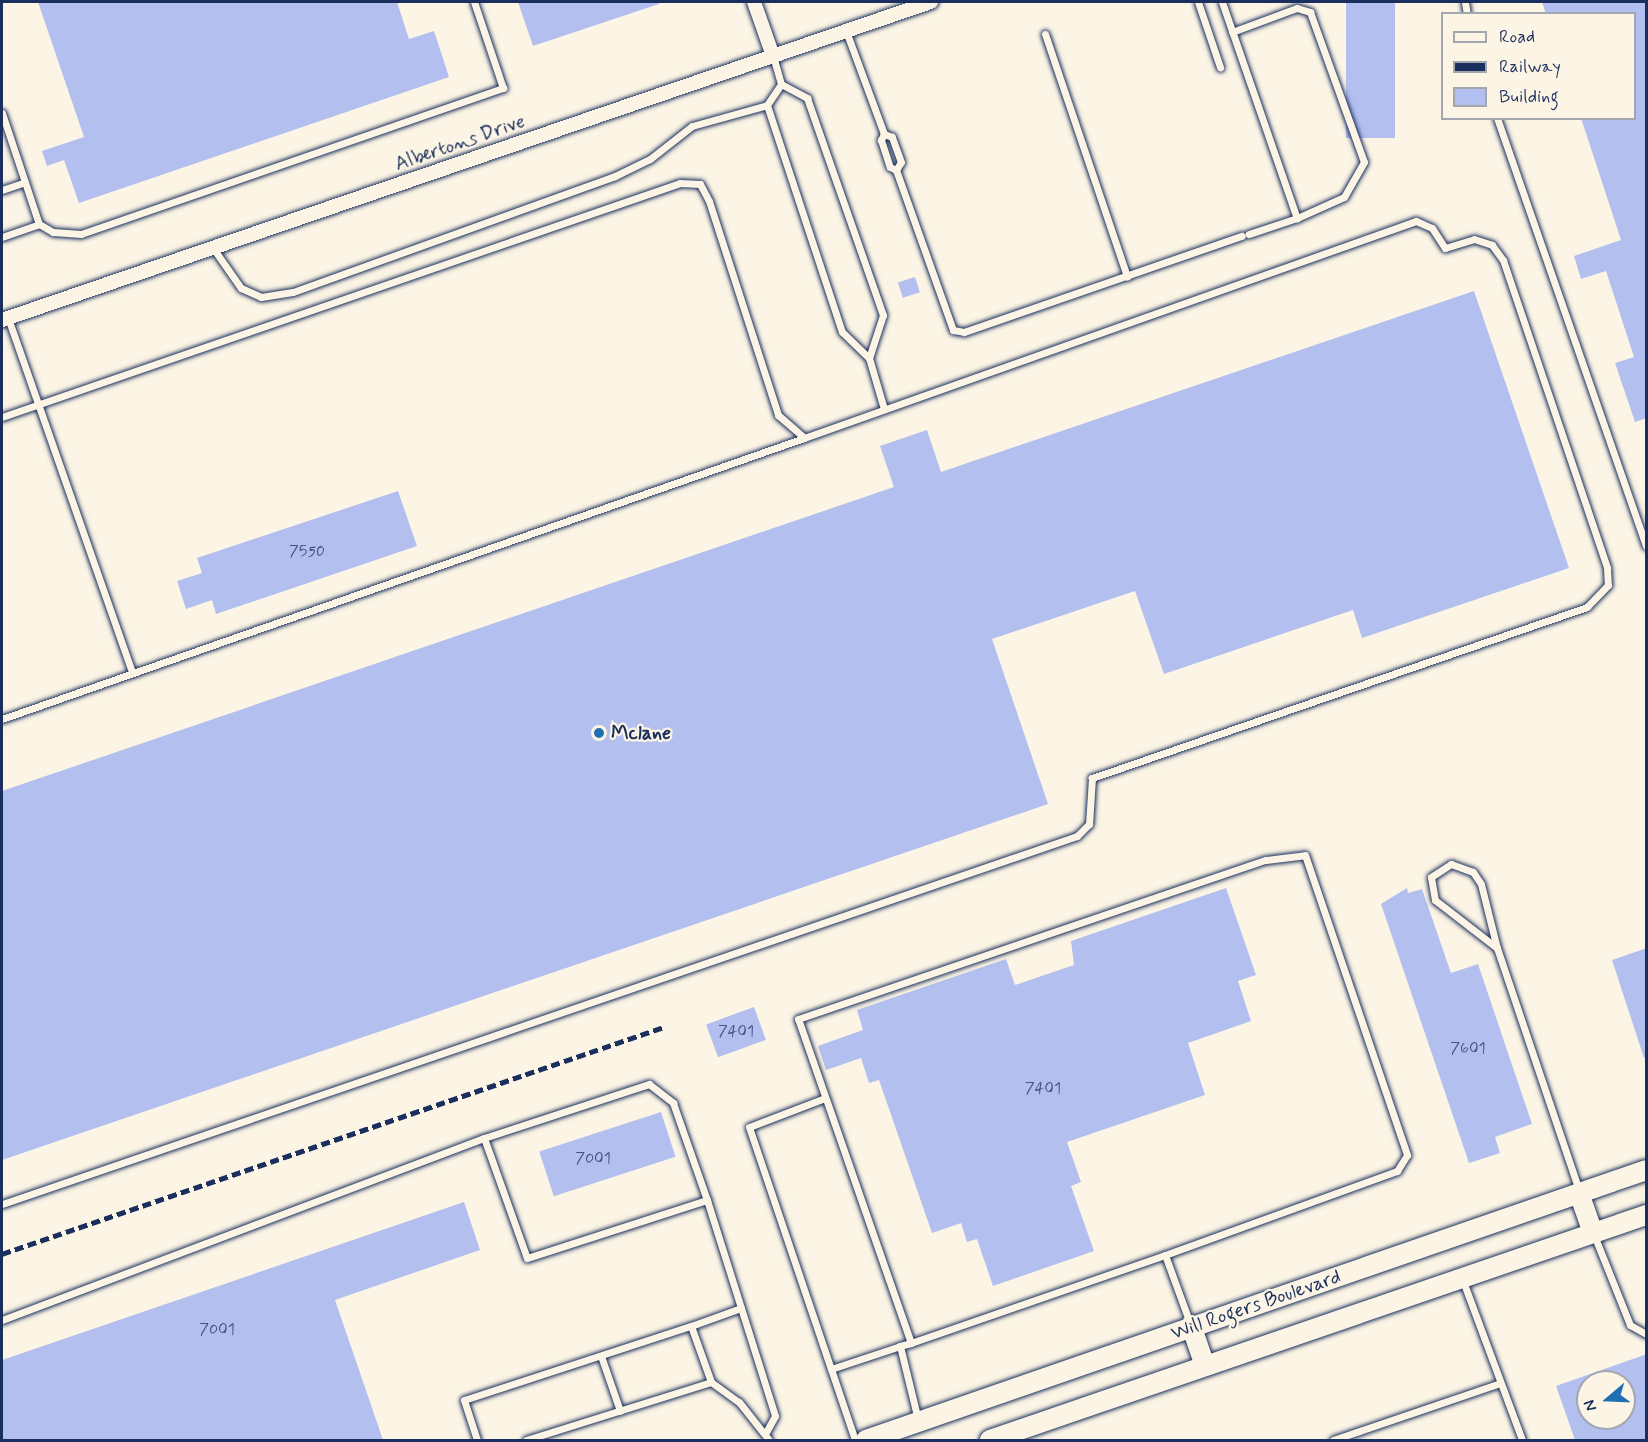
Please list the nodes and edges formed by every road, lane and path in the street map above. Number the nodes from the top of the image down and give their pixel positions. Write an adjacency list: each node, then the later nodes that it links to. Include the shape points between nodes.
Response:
1 (474, 2): 20 (lane, via 503,88 81,234 53,232)
2 (754, 2): 9 (street)
3 (931, 2): 6 (street, Albertons Drive)
4 (1198, 2): 10 (lane)
5 (1222, 2): 7 (lane)
6 (846, 31): 9 (street, Albertons Drive); 15 (lane)
7 (1232, 32): 19 (lane); 19 (lane, via 1297,8 1310,12 1364,162 1358,179 1344,197)
8 (1045, 34): 23 (lane)
9 (773, 56): 11 (lane); 22 (street, Albertons Drive)
10 (1220, 67)
11 (781, 84): 12 (lane); 25 (lane, via 807,98 883,315)
12 (767, 105): 22 (lane, via 692,126 650,159 615,176 293,292 261,297 241,288); 25 (lane, via 842,332)
13 (2, 113): 17 (lane)
14 (1498, 120): 30 (lane)
15 (884, 134): 16 (lane, via 881,140); 16 (lane, via 892,137 901,162)
16 (896, 170): 23 (lane, via 953,330 964,332)
17 (25, 182): 18 (lane); 20 (lane)
18 (2, 190)
19 (1297, 218): 23 (lane)
20 (39, 224): 21 (lane)
21 (2, 237)
22 (213, 248): 24 (street, Albertons Drive)
23 (1127, 276)
24 (5, 319): 26 (lane)
25 (868, 358): 27 (lane)
26 (38, 405): 28 (lane); 29 (lane, via 680,183 700,184 778,415); 31 (lane)
27 (884, 409): 29 (lane); 39 (lane, via 1416,221 1432,228 1445,248 1474,239 1492,244 1503,260 1608,585 1587,608 1092,778 1089,824 1077,836)
28 (2, 417)
29 (804, 438): 31 (lane)
30 (1647, 546)
31 (132, 673): 32 (lane)
32 (2, 719)
33 (1497, 948): 33 (lane, via 1489,904 1473,872 1463,866 1441,867 1431,877 1435,900); 37 (lane)
34 (825, 1098): 42 (lane, via 798,1019 1266,860 1305,855 1407,1155 1397,1171); 49 (lane); 53 (lane, via 749,1127)
35 (484, 1138): 38 (lane, via 650,1084 673,1103); 38 (lane, via 527,1258); 45 (lane)
36 (1647, 1170): 37 (main road, Will Rogers Boulevard)
37 (1580, 1193): 41 (main road); 47 (main road, Will Rogers Boulevard)
38 (707, 1200): 44 (lane)
39 (2, 1204)
40 (1647, 1215): 41 (main road)
41 (1593, 1233): 43 (main road); 48 (lane, via 1630,1325)
42 (1165, 1255): 47 (lane); 49 (lane)
43 (1462, 1278): 52 (main road); 55 (lane)
44 (741, 1308): 46 (lane); 57 (lane, via 774,1416)
45 (2, 1320)
46 (691, 1326): 51 (lane); 54 (lane)
47 (1192, 1328): 52 (main road); 58 (main road, Will Rogers Boulevard)
48 (1647, 1334)
49 (910, 1343): 50 (lane)
50 (900, 1346): 53 (lane); 58 (lane)
51 (601, 1356): 56 (lane); 59 (lane, via 464,1400)
52 (1205, 1366): 64 (main road)
53 (831, 1369): 62 (lane)
54 (711, 1382): 56 (lane); 57 (lane)
55 (1500, 1383): 65 (lane); 66 (lane)
56 (620, 1411): 60 (lane)
57 (766, 1432): 61 (lane)
58 (921, 1432): 63 (main road, Will Rogers Boulevard)
59 (477, 1440)
60 (526, 1440)
61 (769, 1440)
62 (855, 1440)
63 (866, 1440)
64 (990, 1440)
65 (1333, 1440)
66 (1522, 1440)

